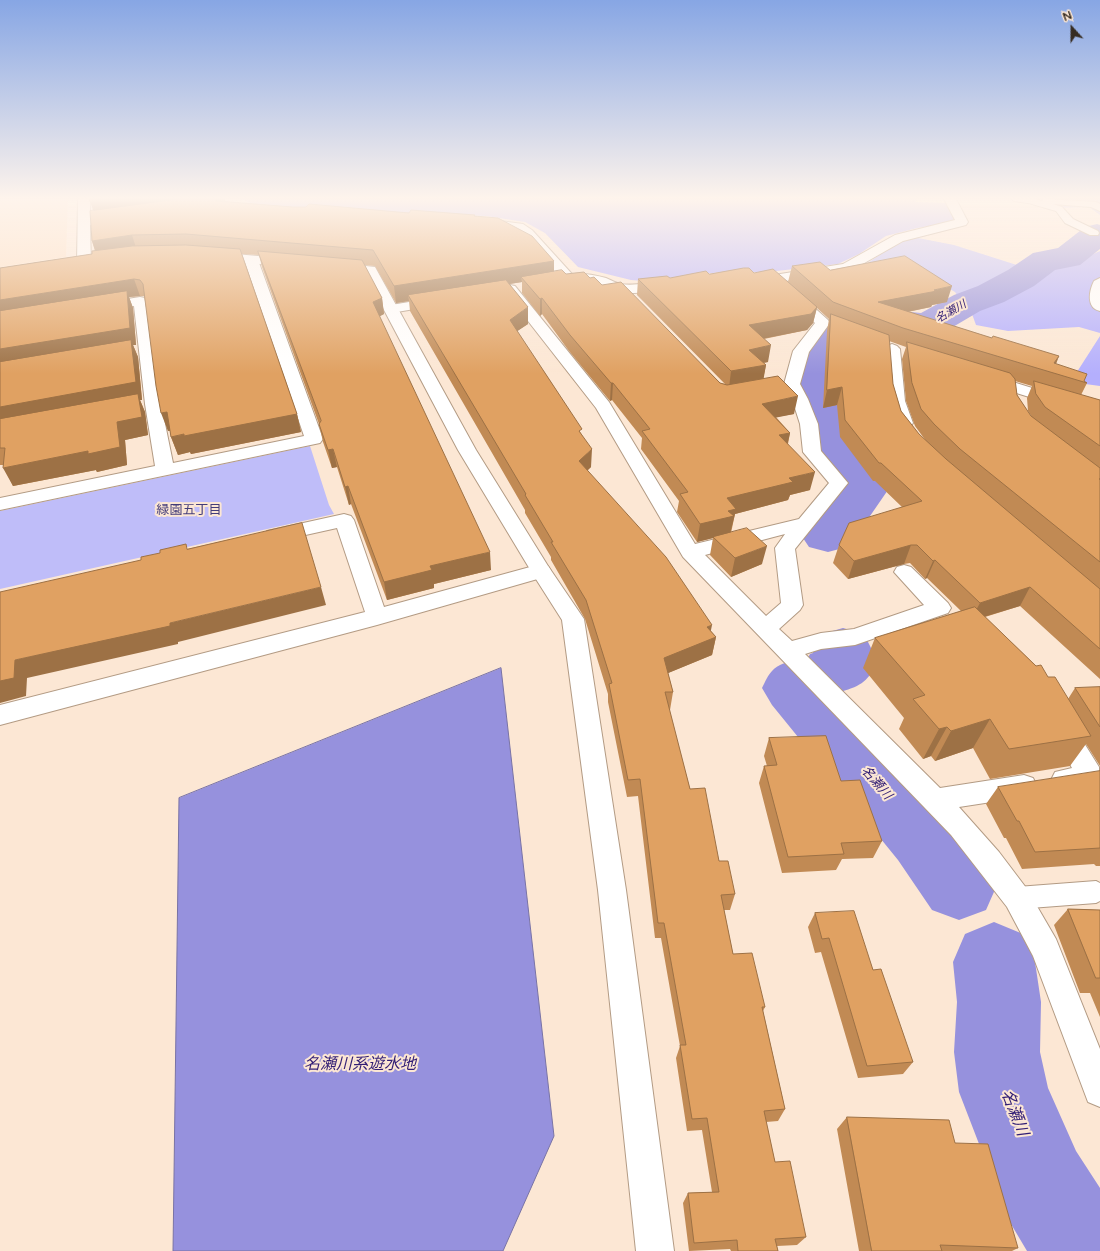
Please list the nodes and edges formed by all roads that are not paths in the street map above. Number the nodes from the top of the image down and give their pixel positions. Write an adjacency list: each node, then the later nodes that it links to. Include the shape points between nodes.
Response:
1 (84, 257): 7 (street)
2 (220, 257): 6 (street)
3 (550, 257): 9 (street)
4 (864, 257): 11 (street, via 847,267)
5 (107, 260): 7 (street)
6 (251, 260): 21 (street, via 370,270); 30 (street, via 314,439)
7 (84, 263): 8 (street)
8 (61, 266)
9 (569, 279): 13 (street); 15 (street, via 582,277)
10 (759, 279): 11 (street)
11 (774, 279): 32 (street, via 830,326 801,351 785,385 800,398 809,424 812,452 839,482)
12 (1100, 281): 19 (lane, via 1095,302)
13 (554, 282)
14 (682, 284): 15 (street)
15 (620, 288): 18 (street)
16 (510, 289): 34 (street, via 603,406)
17 (451, 299): 21 (street)
18 (636, 305)
19 (1100, 308)
20 (86, 309): 22 (street, via 140,301)
21 (391, 309): 35 (street, via 466,450)
22 (146, 349): 24 (street); 30 (street, via 145,406)
23 (893, 349): 29 (street, via 897,401 906,428)
24 (131, 352)
25 (972, 374): 26 (street)
26 (1009, 386): 27 (street, via 1017,396); 28 (street)
27 (1018, 407)
28 (1100, 414)
29 (913, 437)
30 (165, 470): 31 (street)
31 (0, 504)
32 (806, 523): 34 (street); 38 (street, via 785,548 792,606)
33 (252, 540): 37 (street, via 344,520)
34 (690, 552): 38 (street)
35 (541, 571): 37 (street); 46 (street, via 573,619 612,890)
36 (904, 572): 39 (street, via 940,608 855,637 821,641)
37 (377, 617): 41 (street)
38 (765, 629): 39 (street)
39 (786, 651): 42 (street)
40 (1050, 709): 42 (street, via 1090,775)
41 (0, 715)
42 (934, 800): 44 (street, via 961,827)
43 (1096, 892): 44 (lane)
44 (1016, 898): 45 (street, via 1045,949)
45 (1100, 1090)
46 (655, 1251)

